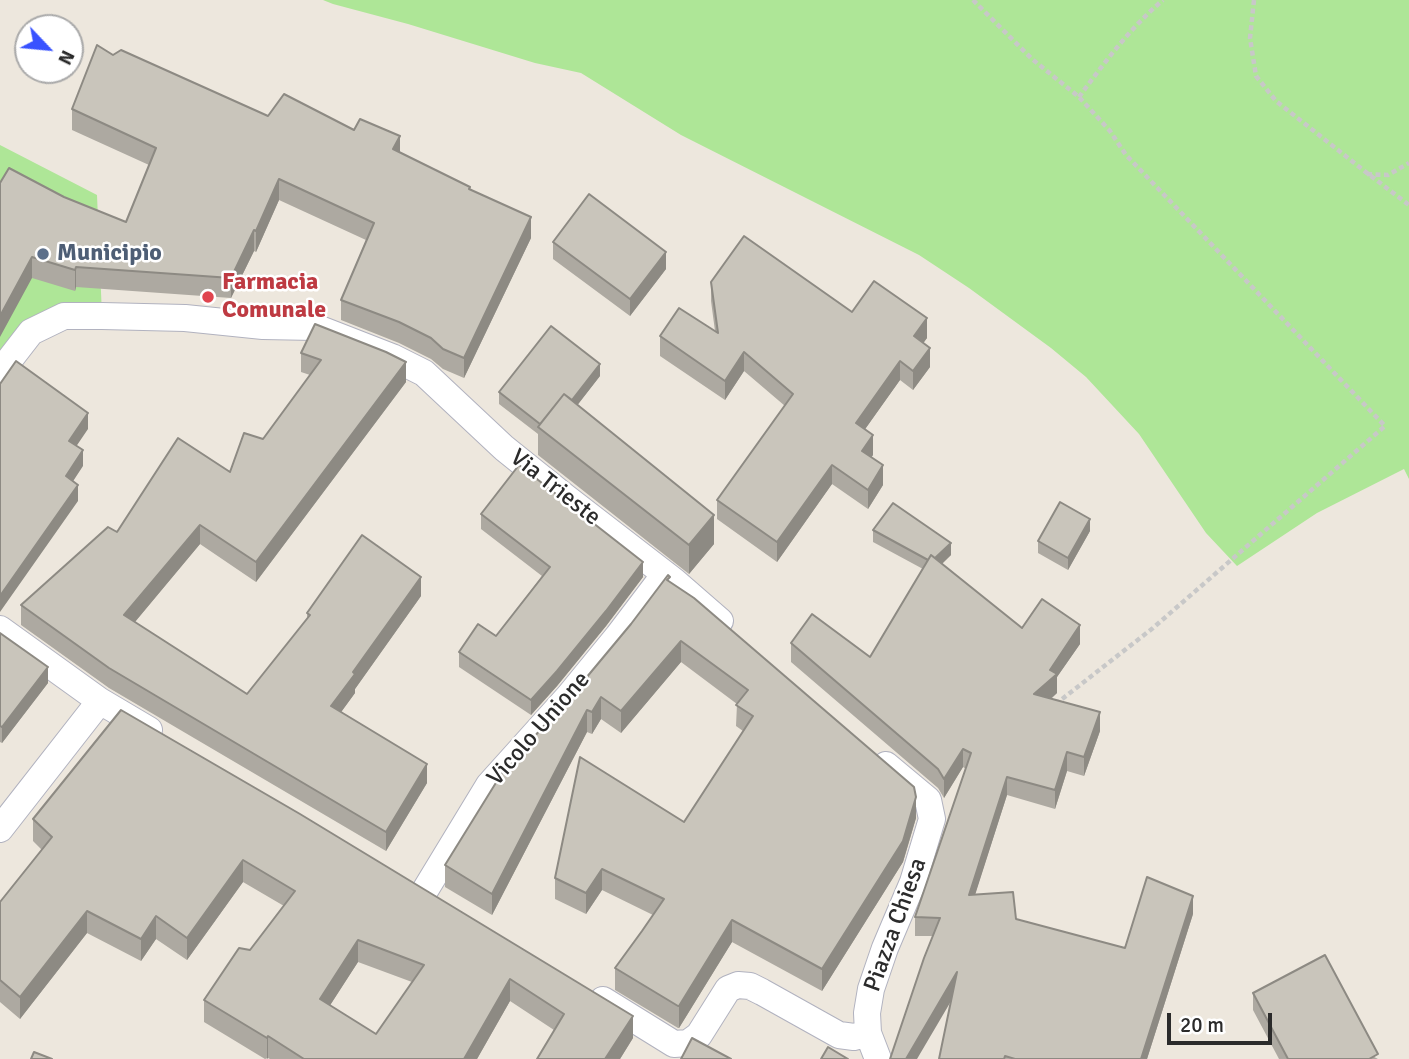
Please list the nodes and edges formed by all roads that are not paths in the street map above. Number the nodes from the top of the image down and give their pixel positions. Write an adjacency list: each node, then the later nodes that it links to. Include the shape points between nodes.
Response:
1 (0, 372): 2 (street, Via Trieste, via 31,332 64,316 315,327 424,373 504,448)
2 (665, 574): 4 (street, Via Trieste); 9 (street, Vicolo Unione, via 569,696 489,785 414,886)
3 (0, 629): 5 (street)
4 (737, 636)
5 (100, 701): 6 (street); 8 (street)
6 (169, 741)
7 (872, 753): 11 (street, Piazza Chiesa, via 928,800 932,819 913,882 870,989)
8 (0, 830)
9 (448, 906)
10 (579, 986): 11 (street, via 674,1044 688,1043 699,1035 728,989 738,985 750,986 839,1035)
11 (868, 1033): 12 (street, Piazza Chiesa)
12 (878, 1059)

